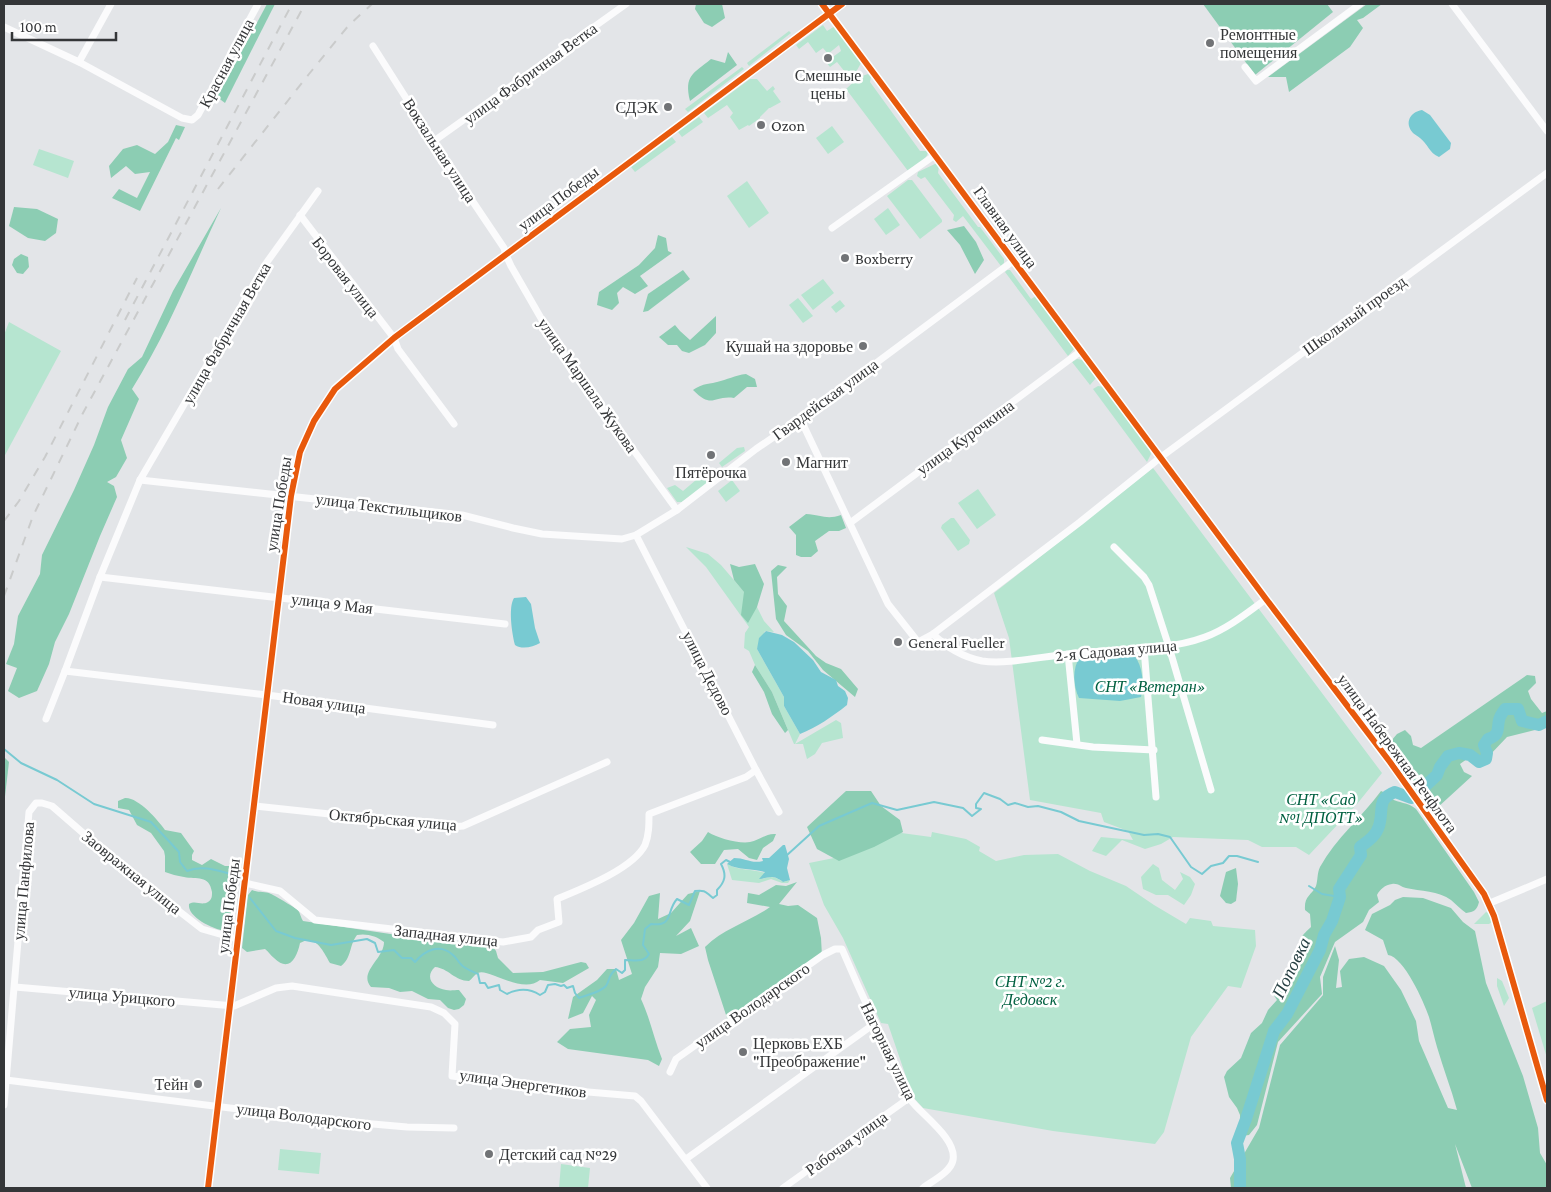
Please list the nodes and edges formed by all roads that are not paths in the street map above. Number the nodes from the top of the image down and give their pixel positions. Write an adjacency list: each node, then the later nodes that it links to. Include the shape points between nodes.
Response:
1 (111, 4): 11 (street)
2 (258, 4): 11 (street, Красная улица, via 198,115 192,120 182,118)
3 (626, 4): 14 (street, улица Фабричная Ветка)
4 (822, 4): 8 (street, Главная улица)
5 (842, 4): 8 (street, улица Победы)
6 (1360, 4): 12 (street, via 1256,81)
7 (1452, 4): 13 (street)
8 (829, 14): 15 (street, Главная улица); 20 (street, улица Победы)
9 (4, 27): 11 (street)
10 (373, 46): 14 (street, Вокзальная улица)
11 (79, 62)
12 (1246, 67)
13 (1547, 131)
14 (434, 142): 20 (street, Вокзальная улица)
15 (935, 155): 19 (street); 21 (street, Главная улица)
16 (1547, 173): 26 (street, Школьный проезд)
17 (318, 191): 18 (street, улица Фабричная Ветка)
18 (300, 216): 22 (street, Боровая улица); 27 (street, улица Фабричная Ветка, via 267,262)
19 (832, 228)
20 (506, 255): 22 (street, улица Победы); 29 (street, улица Маршала Жукова, via 553,339)
21 (1013, 261): 23 (street, Главная улица); 24 (street, Гвардейская улица)
22 (394, 338): 25 (street, Боровая улица, via 398,349); 28 (street, улица Победы, via 335,389 314,421 300,452)
23 (1081, 351): 26 (street, Главная улица); 30 (street, улица Курочкина)
24 (800, 418): 29 (street, Гвардейская улица); 30 (street)
25 (454, 424)
26 (1161, 457): 35 (street, улица Набережная Речфлота); 37 (street)
27 (140, 480): 28 (street, улица Текстильщиков); 33 (street)
28 (291, 496): 31 (street, улица Текстильщиков, via 462,515 542,534 622,539); 34 (street, улица Победы)
29 (677, 510): 31 (street, Гвардейская улица)
30 (850, 523): 37 (street, via 888,604 918,642)
31 (636, 535): 49 (street, улица Дедово)
32 (1114, 547): 38 (street, via 1149,585)
33 (100, 577): 34 (street, улица 9 Мая); 41 (street)
34 (279, 597): 36 (street, улица 9 Мая); 42 (street, улица Победы)
35 (1266, 599): 38 (street, 2-я Садовая улица, via 1206,637); 57 (street, улица Набережная Речфлота, via 1390,762)
36 (506, 624)
37 (935, 631): 40 (street, 2-я Садовая улица, via 951,649 980,661)
38 (1169, 647): 39 (street, 2-я Садовая улица); 50 (street)
39 (1144, 648): 40 (street, 2-я Садовая улица); 47 (street)
40 (1068, 654): 46 (street)
41 (65, 671): 42 (street, Новая улица); 43 (street)
42 (267, 695): 44 (street, Новая улица); 52 (street, улица Победы)
43 (46, 719)
44 (493, 725)
45 (1042, 740): 46 (street)
46 (1077, 744): 47 (street)
47 (1154, 750): 51 (street)
48 (608, 762): 52 (street, Октябрьская улица, via 463,826)
49 (756, 770): 54 (street, улица Дедово); 56 (street, Западная улица, via 746,777 649,814 649,835 644,847 627,864 605,878 557,900 559,922 538,930 531,937 503,942 314,920 280,891)
50 (1210, 790)
51 (1156, 797)
52 (255, 806): 56 (street, улица Победы)
53 (31, 807): 58 (street, Заовражная улица, via 36,803 52,806 121,866 202,929); 60 (street, улица Панфилова)
54 (780, 812)
55 (1547, 879): 57 (street)
56 (245, 883): 58 (street, улица Победы)
57 (1490, 903): 66 (street, улица Набережная Речфлота)
58 (237, 940): 61 (street, улица Победы)
59 (842, 949): 62 (street, Нагорная улица); 63 (street, улица Володарского, via 823,955 676,1059)
60 (15, 987): 61 (street, улица Урицкого); 64 (street, улица Панфилова)
61 (230, 1006): 68 (street, улица Победы); 70 (street, улица Энергетиков, via 276,988 292,986 430,1007 444,1012 455,1024 452,1076 635,1096)
62 (874, 1024): 65 (street, Нагорная улица); 70 (street)
63 (670, 1072)
64 (6, 1080): 67 (street, улица Панфилова); 68 (street, улица Володарского)
65 (909, 1098): 73 (street, Рабочая улица); 74 (street, Нагорная улица, via 947,1140 953,1160 946,1171)
66 (1547, 1100)
67 (4, 1105)
68 (219, 1106): 69 (street, улица Володарского, via 366,1124); 71 (street, улица Победы)
69 (454, 1128)
70 (686, 1159): 72 (street)
71 (208, 1188)
72 (707, 1188)
73 (783, 1188)
74 (923, 1188)

